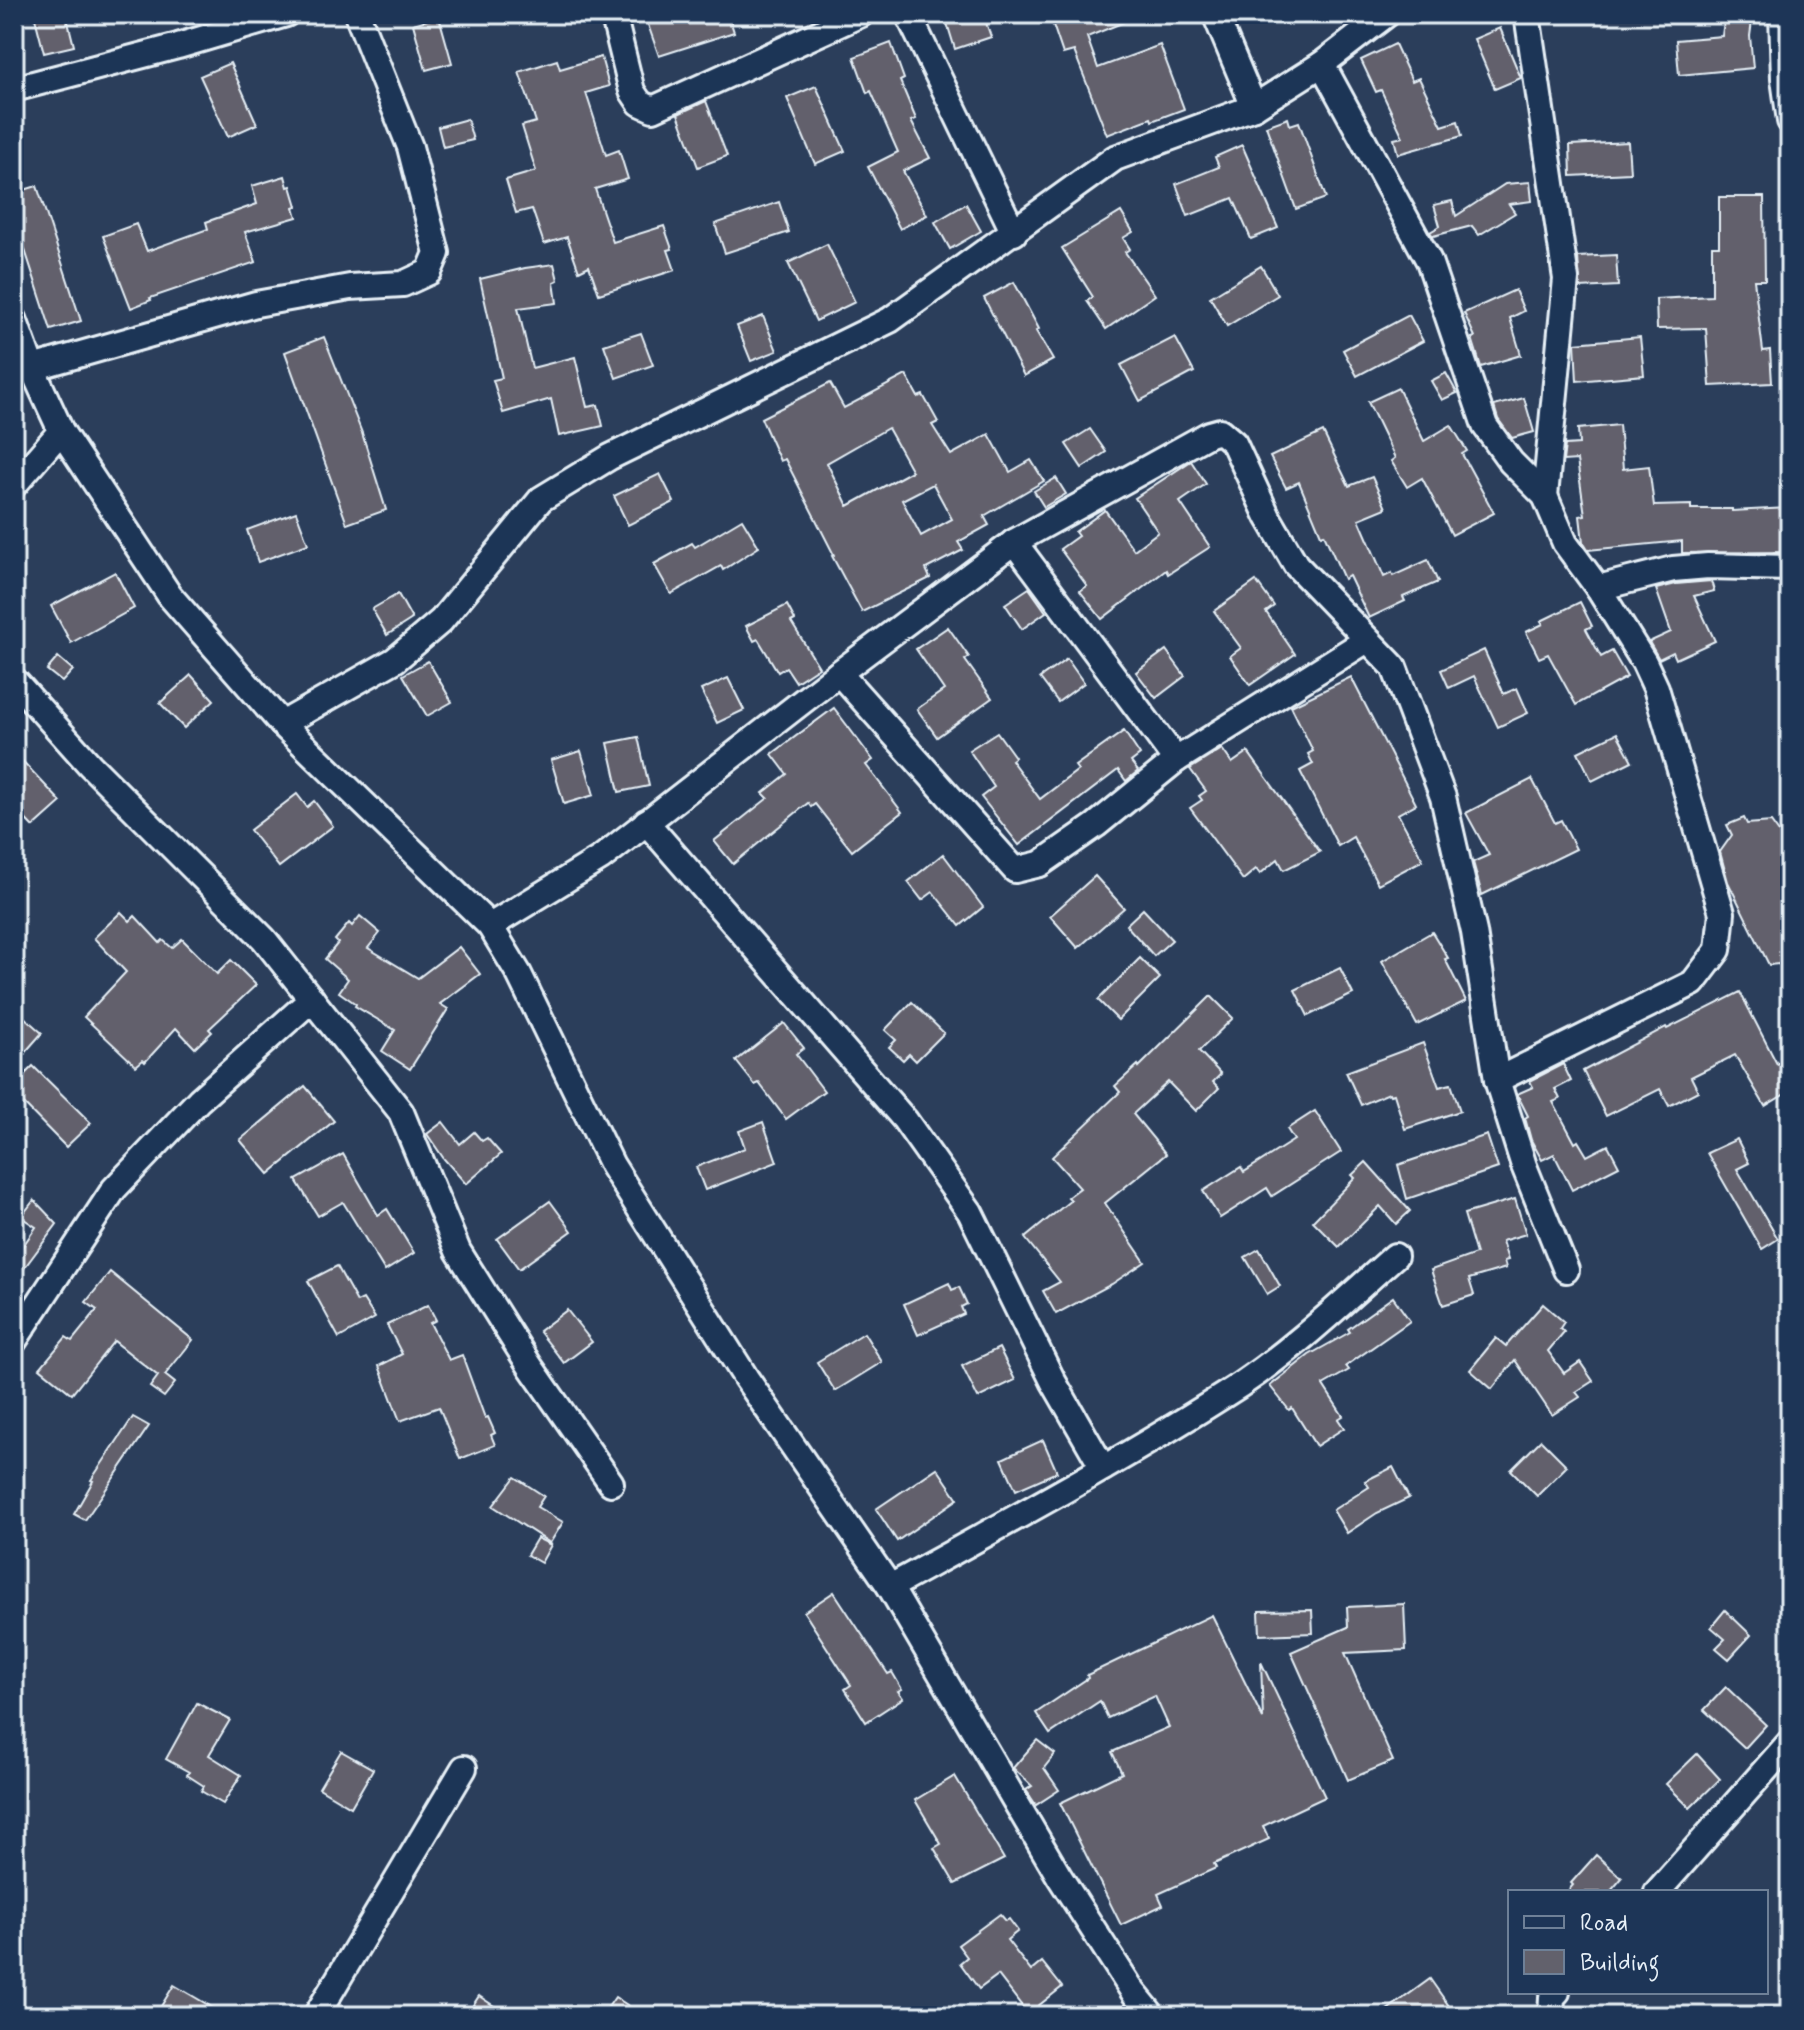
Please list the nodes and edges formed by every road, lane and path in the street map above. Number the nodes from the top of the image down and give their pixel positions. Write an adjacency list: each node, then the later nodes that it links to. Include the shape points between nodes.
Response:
1 (286, 14): 11 (street)
2 (357, 14): 16 (street, via 410,147 437,253 429,272 403,284 350,287 256,304)
3 (613, 14): 4 (street, via 632,91 653,109)
4 (861, 14)
5 (908, 14): 14 (street)
6 (1215, 14): 12 (street)
7 (1387, 14): 10 (street)
8 (1527, 14): 19 (street, via 1566,279)
9 (1782, 14): 13 (street)
10 (1322, 64): 12 (street); 19 (street, via 1429,261 1485,426)
11 (14, 89)
12 (1254, 107): 14 (street, via 1115,158)
13 (1790, 121)
14 (1014, 233): 26 (street, via 890,320 610,457 541,499 441,621 395,660)
15 (14, 319): 16 (street)
16 (32, 368): 17 (street)
17 (61, 431): 18 (street); 26 (street, via 170,596)
18 (14, 485)
19 (1545, 496): 22 (street, via 1565,543)
20 (1014, 542): 23 (street, via 1220,431 1234,443 1296,565); 24 (street); 27 (street)
21 (1790, 568): 22 (street, via 1673,569)
22 (1598, 588): 31 (street, via 1656,688 1722,913 1718,950 1693,983)
23 (1367, 640): 27 (street); 31 (street, via 1394,667 1443,797 1474,932)
24 (839, 673): 27 (street, via 1015,870 1040,864); 28 (street)
25 (14, 680): 30 (street, via 90,765 264,939)
26 (282, 724): 29 (street)
27 (1176, 760)
28 (646, 822): 29 (street, via 601,858); 35 (street, via 905,1120 970,1212 1053,1381)
29 (490, 926): 37 (street, via 519,974 612,1165 746,1378)
30 (312, 999): 34 (street, via 199,1100 114,1189); 36 (street, via 401,1112 458,1251)
31 (1497, 1080): 33 (street)
32 (1395, 1256): 35 (street, via 1242,1383)
33 (1566, 1270)
34 (14, 1341)
35 (1103, 1468): 37 (street)
36 (611, 1483)
37 (890, 1587): 43 (street, via 1059,1876)
38 (1790, 1742): 40 (street)
39 (464, 1768): 42 (street)
40 (1659, 1890)
41 (1555, 1994): 44 (street)
42 (316, 2016)
43 (1153, 2016)
44 (1551, 2016)

